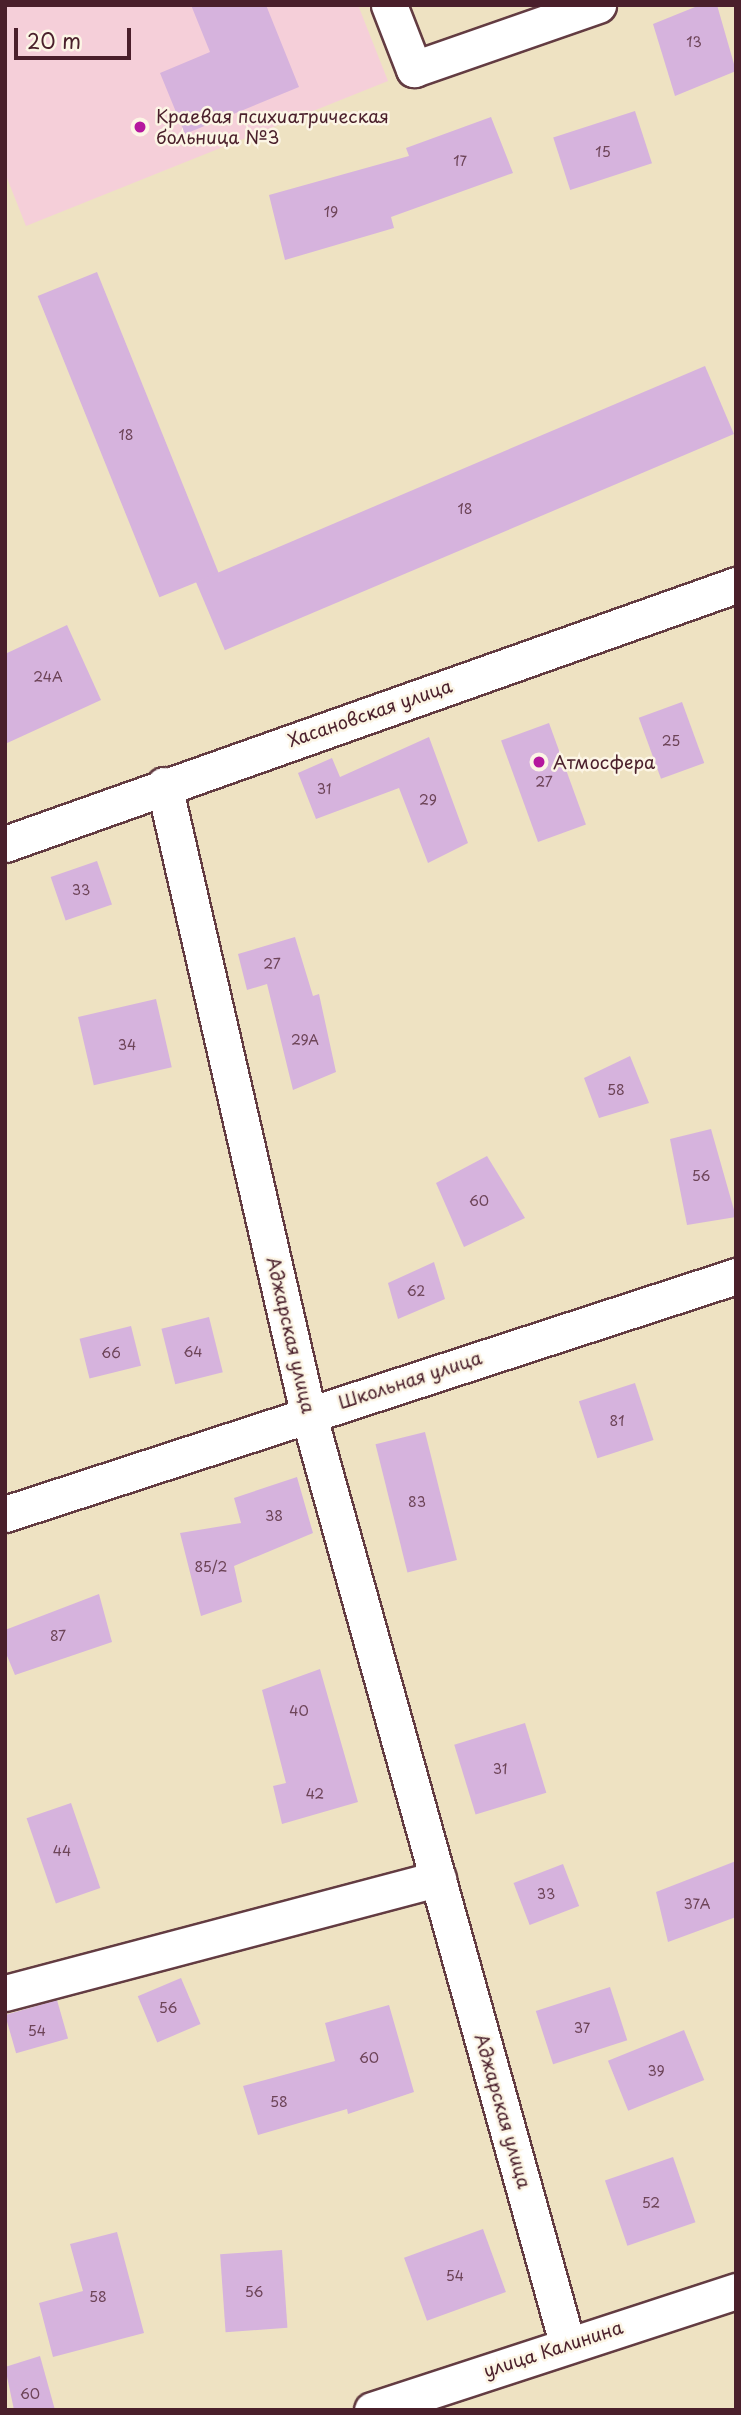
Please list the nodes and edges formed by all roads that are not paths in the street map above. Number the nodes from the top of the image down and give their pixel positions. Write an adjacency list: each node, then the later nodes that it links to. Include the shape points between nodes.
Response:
1 (388, 5): 2 (street, via 414,69)
2 (598, 5)
3 (736, 585): 4 (street, Хасановская улица)
4 (164, 785): 5 (street, Хасановская улица); 7 (street, Аджарская улица)
5 (5, 844)
6 (736, 1276): 7 (street, Школьная улица)
7 (308, 1413): 8 (street, Школьная улица); 9 (street, Аджарская улица)
8 (5, 1514)
9 (438, 1879): 10 (street); 12 (street, Аджарская улица)
10 (5, 1993)
11 (736, 2291): 12 (street, улица Калинина)
12 (567, 2343): 13 (street, улица Калинина)
13 (372, 2410)

